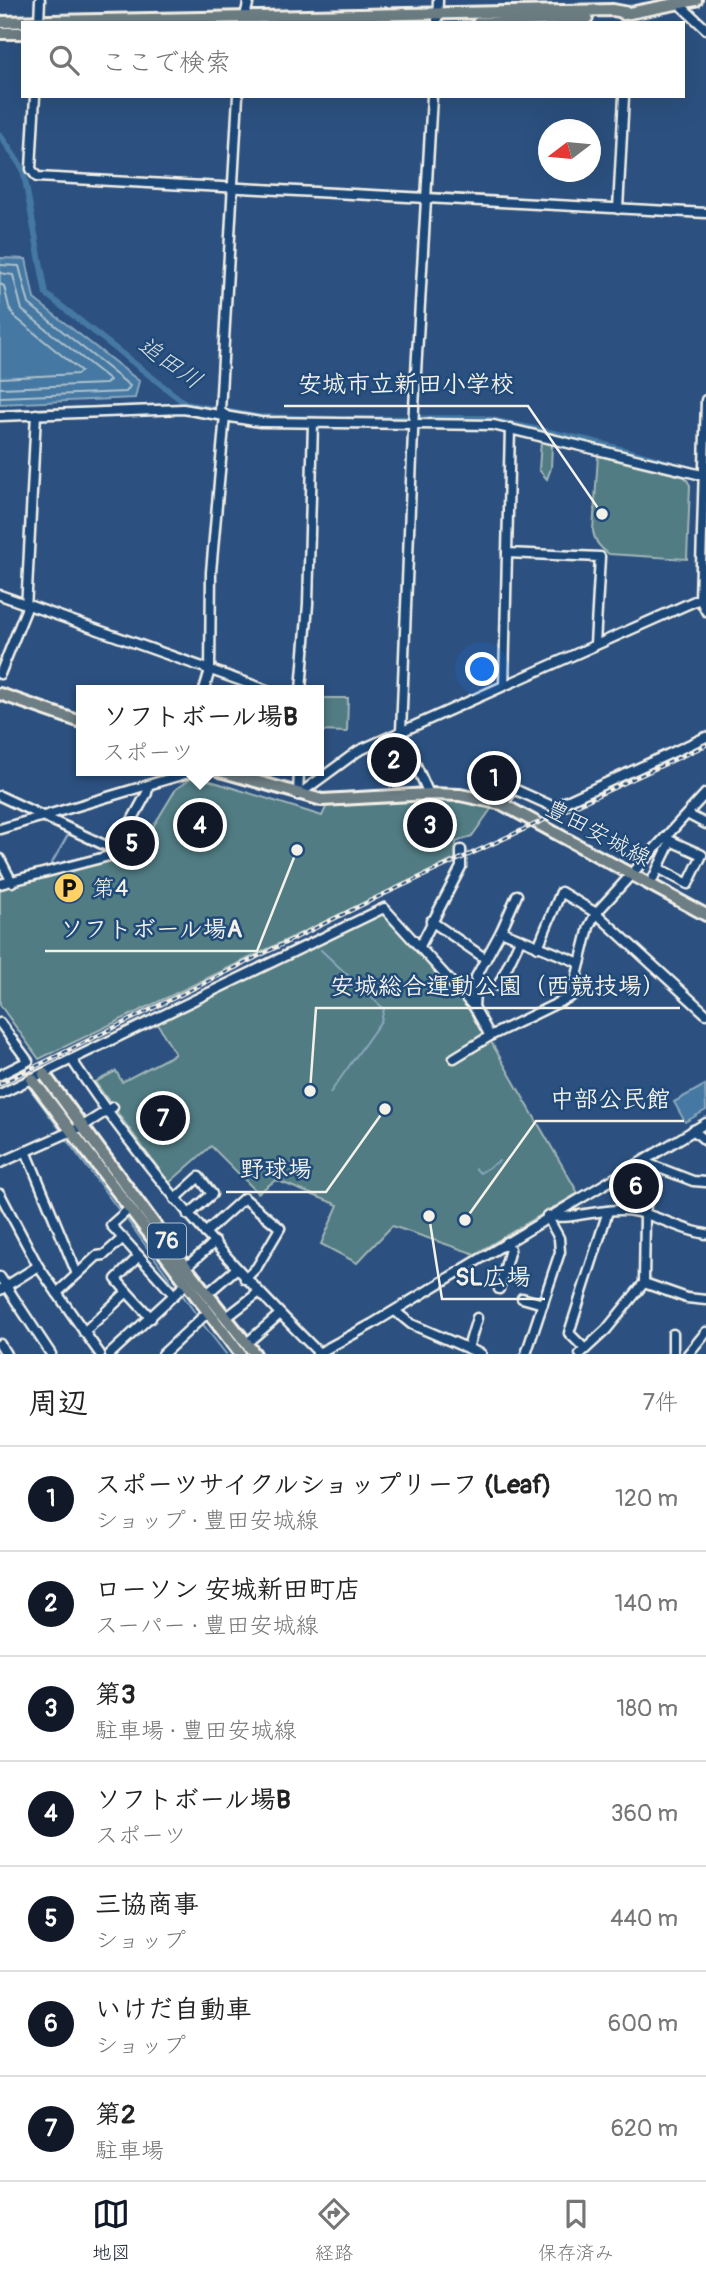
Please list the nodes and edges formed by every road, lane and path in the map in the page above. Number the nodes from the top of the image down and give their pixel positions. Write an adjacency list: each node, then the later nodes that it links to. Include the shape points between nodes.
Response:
1 (40, 0): 10 (street)
2 (249, 0): 6 (street)
3 (438, 0): 8 (street)
4 (696, 0): 5 (main road)
5 (678, 2): 9 (main road); 15 (street)
6 (245, 16): 8 (main road); 11 (main road)
7 (513, 17): 8 (main road); 9 (main road, via 613,10); 12 (main road)
8 (437, 18)
9 (629, 18)
10 (39, 21)
11 (73, 21)
12 (490, 21)
13 (0, 22): 14 (main road)
14 (21, 22)
15 (706, 29)
16 (0, 33): 17 (main road)
17 (21, 33)
18 (35, 98): 22 (street, via 31,169 37,177)
19 (238, 98): 22 (street)
20 (432, 98): 23 (street)
21 (624, 98): 24 (street)
22 (232, 188): 23 (street); 27 (street)
23 (426, 198): 24 (street); 30 (street)
24 (618, 209): 25 (street)
25 (706, 213)
26 (706, 400): 33 (street)
27 (222, 411): 28 (street, via 167,406); 31 (street, via 260,422); 40 (street, via 211,572)
28 (36, 414): 29 (street); 37 (street)
29 (0, 416)
30 (413, 420): 31 (street); 32 (street); 48 (street)
31 (313, 424): 44 (street)
32 (510, 428): 33 (street, via 606,446); 34 (street)
33 (703, 473): 36 (street)
34 (507, 552): 39 (street, via 600,557); 45 (street)
35 (0, 595): 37 (street)
36 (703, 597): 38 (street); 39 (street)
37 (26, 603): 40 (street); 41 (street)
38 (706, 611)
39 (595, 644): 45 (street)
40 (210, 670): 42 (street); 43 (street)
41 (0, 674)
42 (206, 685)
43 (253, 685)
44 (301, 685)
45 (504, 685): 48 (street)
46 (0, 694): 47 (main road)
47 (76, 720)
48 (401, 732): 54 (street, via 358,751); 57 (street)
49 (706, 737): 60 (street, via 554,807 514,789)
50 (179, 776): 55 (street)
51 (236, 776): 58 (main road, 豊田安城線)
52 (299, 776): 58 (street)
53 (324, 776): 58 (street)
54 (324, 776)
55 (148, 786): 62 (street); 67 (street)
56 (706, 793): 61 (street)
57 (429, 794): 58 (main road, 豊田安城線, via 321,800); 60 (main road, 豊田安城線)
58 (298, 795)
59 (0, 796): 62 (street)
60 (502, 804): 71 (main road, 豊田安城線)
61 (687, 814): 63 (street); 65 (street)
62 (44, 816): 64 (street); 67 (street)
63 (706, 824)
64 (0, 829)
65 (669, 838): 68 (street); 70 (street); 71 (street)
66 (461, 850): 77 (street, via 461,867)
67 (117, 851): 72 (street)
68 (704, 852): 70 (street, via 688,884)
69 (0, 859): 72 (street)
70 (658, 868): 73 (street)
71 (631, 875): 73 (main road, 豊田安城線); 75 (street)
72 (9, 883)
73 (650, 885): 76 (main road, 豊田安城線)
74 (517, 895): 78 (street)
75 (596, 913): 81 (street, via 561,892); 83 (street); 86 (street)
76 (706, 915)
77 (431, 921): 80 (street); 82 (street)
78 (501, 931): 79 (street); 82 (street)
79 (520, 940): 81 (street); 84 (street)
80 (419, 946): 85 (street); 90 (street, via 384,908)
81 (538, 947): 83 (street)
82 (486, 959): 85 (street, via 477,977)
83 (580, 963): 88 (street, via 572,996)
84 (498, 986)
85 (474, 1007): 88 (street)
86 (706, 1014)
87 (0, 1023): 92 (street, via 28,1061)
88 (490, 1036): 89 (street)
89 (454, 1058)
90 (72, 1060): 91 (street); 95 (street)
91 (44, 1073): 93 (street); 97 (main road, 76)
92 (0, 1075)
93 (32, 1079): 94 (street); 98 (main road, 76)
94 (0, 1094)
95 (111, 1109): 97 (street); 106 (street)
96 (706, 1123): 99 (street)
97 (82, 1126): 98 (street); 119 (main road, 76)
98 (71, 1130): 101 (street); 107 (main road, 76)
99 (693, 1130): 100 (street); 102 (street)
100 (706, 1140)
101 (26, 1151): 103 (street); 121 (street)
102 (647, 1162): 104 (street); 110 (street); 111 (street)
103 (0, 1163)
104 (706, 1182)
105 (0, 1194): 118 (street)
106 (175, 1199): 109 (street); 109 (street, via 199,1177 212,1194)
107 (130, 1209): 114 (street, via 111,1225); 124 (main road, 76)
108 (608, 1211): 110 (street); 111 (street); 149 (street, via 569,1333)
109 (188, 1215): 112 (street)
110 (645, 1215): 113 (street); 125 (street)
111 (547, 1216): 116 (street); 135 (street, via 559,1238 560,1252)
112 (205, 1233): 115 (street); 123 (street, via 244,1198 279,1228)
113 (706, 1234)
114 (122, 1238): 117 (street); 121 (street)
115 (215, 1242): 119 (street); 120 (street)
116 (506, 1242): 127 (street, via 510,1249); 136 (street)
117 (139, 1256): 128 (street, via 116,1279); 132 (street)
118 (38, 1266): 126 (street); 129 (street)
119 (186, 1267): 131 (main road, 76)
120 (237, 1268): 123 (street); 131 (street)
121 (77, 1274): 129 (street)
122 (0, 1277): 126 (street)
123 (245, 1279): 130 (street)
124 (187, 1283): 132 (street); 137 (main road, 76)
125 (644, 1283): 134 (street); 149 (street)
126 (3, 1289): 152 (street)
127 (499, 1289)
128 (127, 1292): 140 (street); 142 (street)
129 (57, 1293): 142 (street)
130 (258, 1293): 138 (street); 139 (street)
131 (207, 1294): 139 (main road, 76)
132 (174, 1295): 140 (street)
133 (522, 1298): 135 (street)
134 (706, 1300)
135 (543, 1304): 159 (street)
136 (395, 1311): 147 (street, via 411,1324); 150 (street)
137 (207, 1313): 155 (street); 156 (main road, 76)
138 (280, 1314): 145 (street); 150 (street)
139 (227, 1317): 145 (main road, 76)
140 (151, 1318): 154 (street)
141 (477, 1318): 147 (street)
142 (84, 1332): 153 (street)
143 (706, 1332): 148 (street)
144 (673, 1334): 160 (street)
145 (247, 1343): 157 (main road, 76)
146 (0, 1344): 151 (street)
147 (468, 1348): 158 (street)
148 (698, 1350): 161 (street)
149 (583, 1351)
150 (318, 1353)
151 (6, 1354)
152 (51, 1354)
153 (100, 1354)
154 (110, 1354)
155 (163, 1354)
156 (240, 1354)
157 (255, 1354)
158 (481, 1354)
159 (526, 1354)
160 (673, 1354)
161 (688, 1354)

